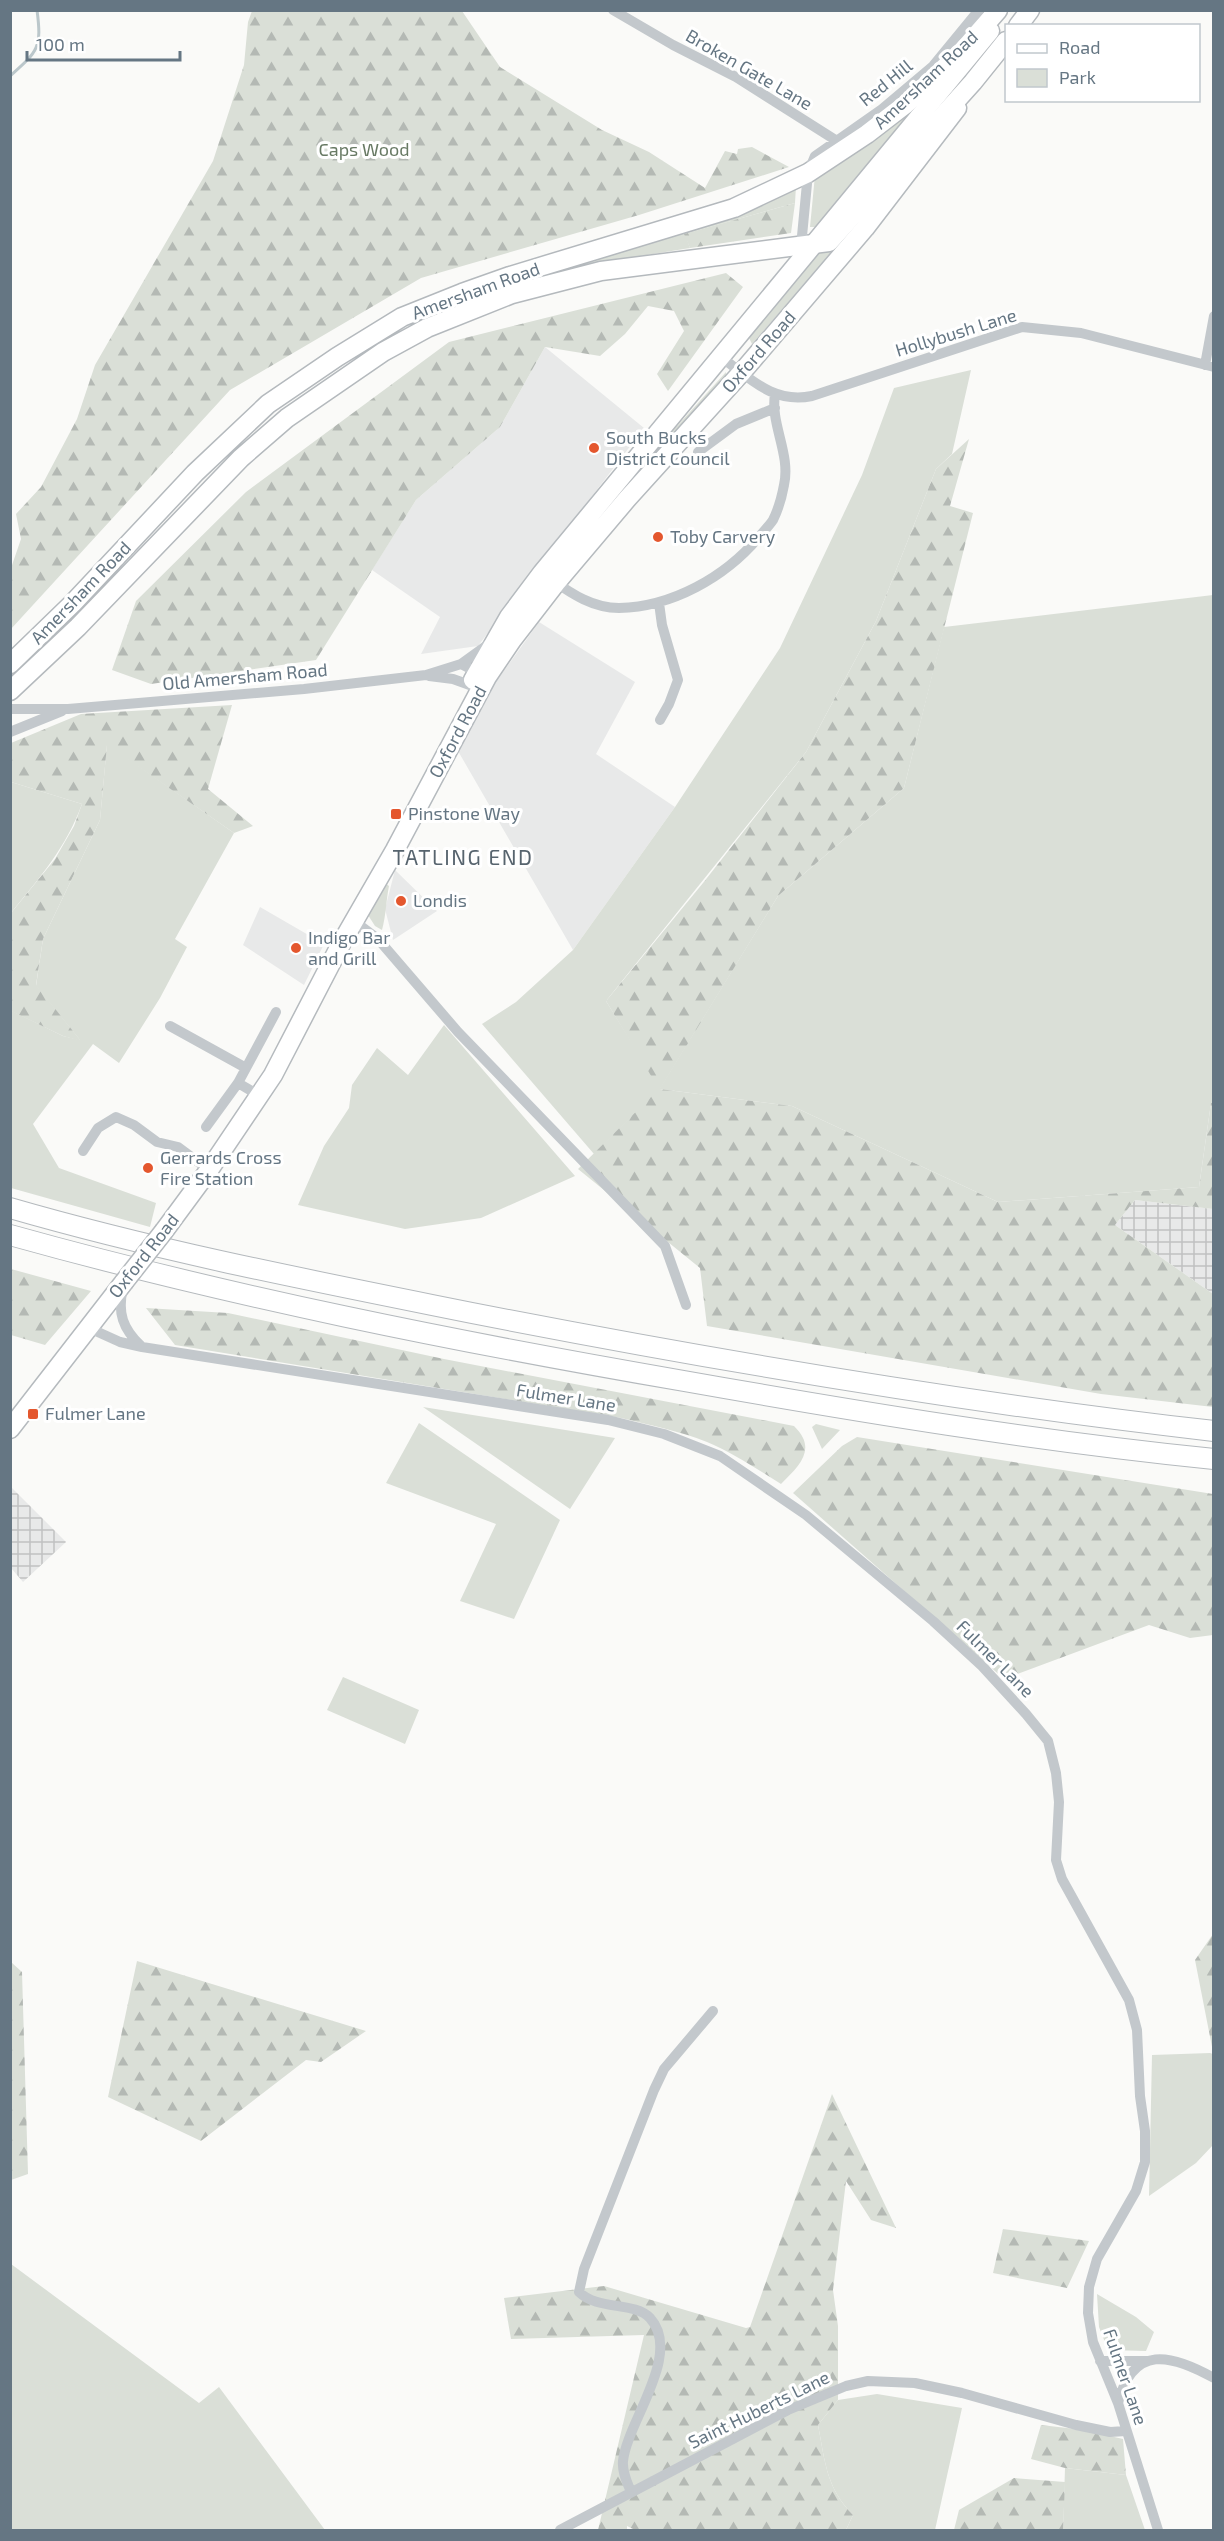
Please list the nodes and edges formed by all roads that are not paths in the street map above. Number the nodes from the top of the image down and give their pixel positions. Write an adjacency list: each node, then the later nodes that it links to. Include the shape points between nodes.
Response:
1 (613, 10): 9 (street, Broken Gate Lane, via 736,77)
2 (979, 10): 9 (street, Red Hill, via 933,66)
3 (998, 10): 10 (main road, Amersham Road, via 906,104)
4 (1005, 10): 11 (main road, via 986,38)
5 (1029, 10): 6 (main road)
6 (1019, 24)
7 (1005, 42): 8 (main road)
8 (973, 82): 11 (main road, via 834,238); 15 (main road, Oxford Road, via 948,122 865,228)
9 (837, 141): 10 (street, Red Hill, via 815,156)
10 (808, 173): 11 (street, via 802,236); 24 (main road, Amersham Road, via 734,208 510,276 402,317 268,404)
11 (810, 245): 13 (main road); 28 (main road, via 601,271 512,294 428,328 383,352 287,418 241,458 78,627)
12 (1214, 316): 14 (street)
13 (721, 357): 15 (street, Hollybush Lane); 19 (main road)
14 (1209, 366): 16 (street, Hollybush Lane, via 1081,333 1022,327 812,396 792,399)
15 (742, 372): 16 (street, Hollybush Lane); 20 (main road, Oxford Road)
16 (775, 394): 17 (street)
17 (775, 408): 18 (street, via 736,424); 22 (street, via 784,450 785,483 772,521 743,556 699,586)
18 (698, 452)
19 (607, 494): 20 (main road); 21 (main road)
20 (627, 499): 21 (main road, Oxford Road)
21 (549, 578): 22 (street, via 585,601 618,608); 23 (main road); 27 (main road, Oxford Road)
22 (658, 603): 31 (street, via 678,680)
23 (498, 637): 25 (street, Old Amersham Road); 27 (main road)
24 (10, 664)
25 (461, 664): 26 (street, Old Amersham Road); 27 (street)
26 (426, 675): 27 (street, Old Amersham Road); 30 (street, Old Amersham Road)
27 (479, 681): 33 (main road, Oxford Road, via 396,850)
28 (10, 691)
29 (10, 709): 30 (street, Old Amersham Road)
30 (68, 709): 32 (street, Old Amersham Road)
31 (660, 720)
32 (10, 732)
33 (354, 921): 38 (main road, Oxford Road); 45 (street, via 378,939 458,1032 665,1246)
34 (276, 1012): 36 (street)
35 (170, 1026): 36 (street)
36 (246, 1068): 37 (street)
37 (238, 1083): 38 (street); 39 (street)
38 (260, 1096): 41 (main road, Oxford Road)
39 (206, 1128)
40 (83, 1151): 41 (street, via 98,1128 116,1117 157,1142 178,1147)
41 (209, 1170): 44 (main road, Oxford Road, bridge)
42 (10, 1208): 49 (highway, via 200,1257 570,1332 886,1387)
43 (10, 1235): 50 (highway, via 278,1302 568,1361 873,1414)
44 (124, 1282): 46 (main road, Oxford Road); 47 (street, via 121,1317 125,1328)
45 (686, 1305)
46 (89, 1328): 47 (street, Fulmer Lane); 48 (main road, Oxford Road)
47 (142, 1347): 54 (street, Fulmer Lane, via 608,1420 689,1443 738,1467 806,1515 982,1666 1048,1741 1059,1802 1056,1860 1072,1899 1129,2000 1137,2030 1145,2162 1136,2192 1097,2259 1089,2287 1088,2313)
48 (10, 1429)
49 (1214, 1431)
50 (1164, 1454): 51 (highway); 52 (highway)
51 (1214, 1459)
52 (1214, 1468)
53 (712, 2012): 59 (street, via 664,2069 654,2090 584,2269 579,2292 593,2301 643,2312 656,2326 661,2343 652,2382 622,2463)
54 (1100, 2361): 55 (street); 57 (street, Fulmer Lane)
55 (1147, 2361): 56 (street, via 1177,2360); 57 (street, via 1130,2375)
56 (1214, 2378)
57 (1118, 2403): 58 (street, Fulmer Lane)
58 (1126, 2431): 59 (street, Saint Huberts Lane, via 1076,2425 915,2383 868,2381 788,2410); 61 (street, Fulmer Lane)
59 (631, 2492): 60 (street, Saint Huberts Lane)
60 (560, 2530)
61 (1158, 2530)

